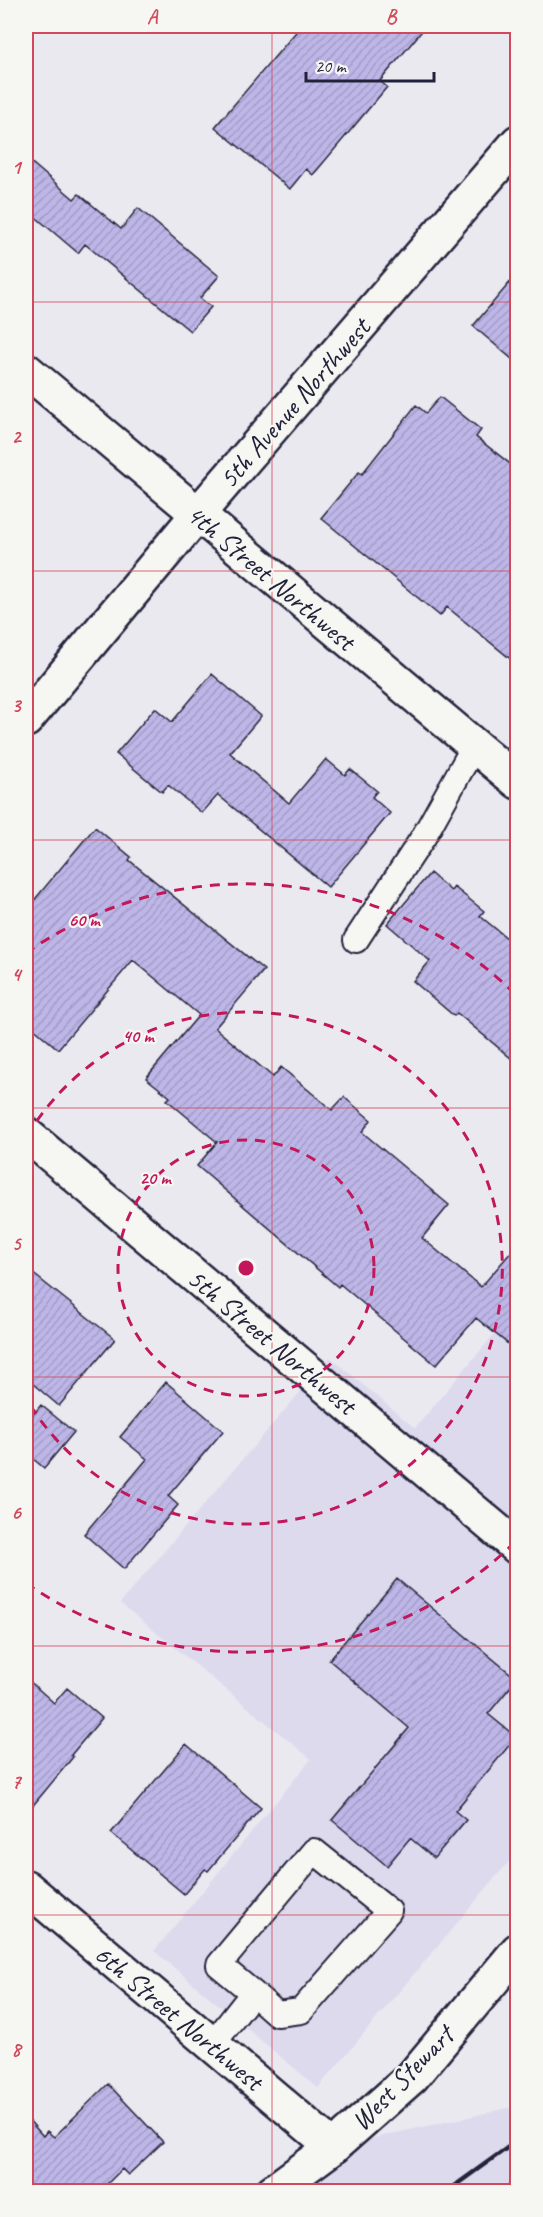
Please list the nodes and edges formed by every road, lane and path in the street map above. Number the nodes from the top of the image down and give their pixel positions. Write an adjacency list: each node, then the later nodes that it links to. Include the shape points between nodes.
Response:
1 (518, 142): 3 (street, 5th Avenue Northwest)
2 (26, 370): 3 (street, 4th Street Northwest)
3 (197, 515): 4 (street, 5th Avenue Northwest); 5 (street, 4th Street Northwest)
4 (26, 720)
5 (474, 746): 6 (street, 4th Street Northwest); 7 (lane, via 424,836)
6 (518, 782)
7 (356, 940)
8 (26, 1134): 9 (street, 5th Street Northwest)
9 (518, 1548)
10 (26, 1887): 13 (street, 6th Street Northwest)
11 (518, 1950): 14 (street, West Stewart, via 411,2077)
12 (253, 1993): 12 (lane, via 219,1965 314,1851 389,1911 302,2011 277,2014); 13 (lane)
13 (212, 2045): 14 (street, 6th Street Northwest)
14 (333, 2147): 15 (street, West Stewart)
15 (272, 2192)

